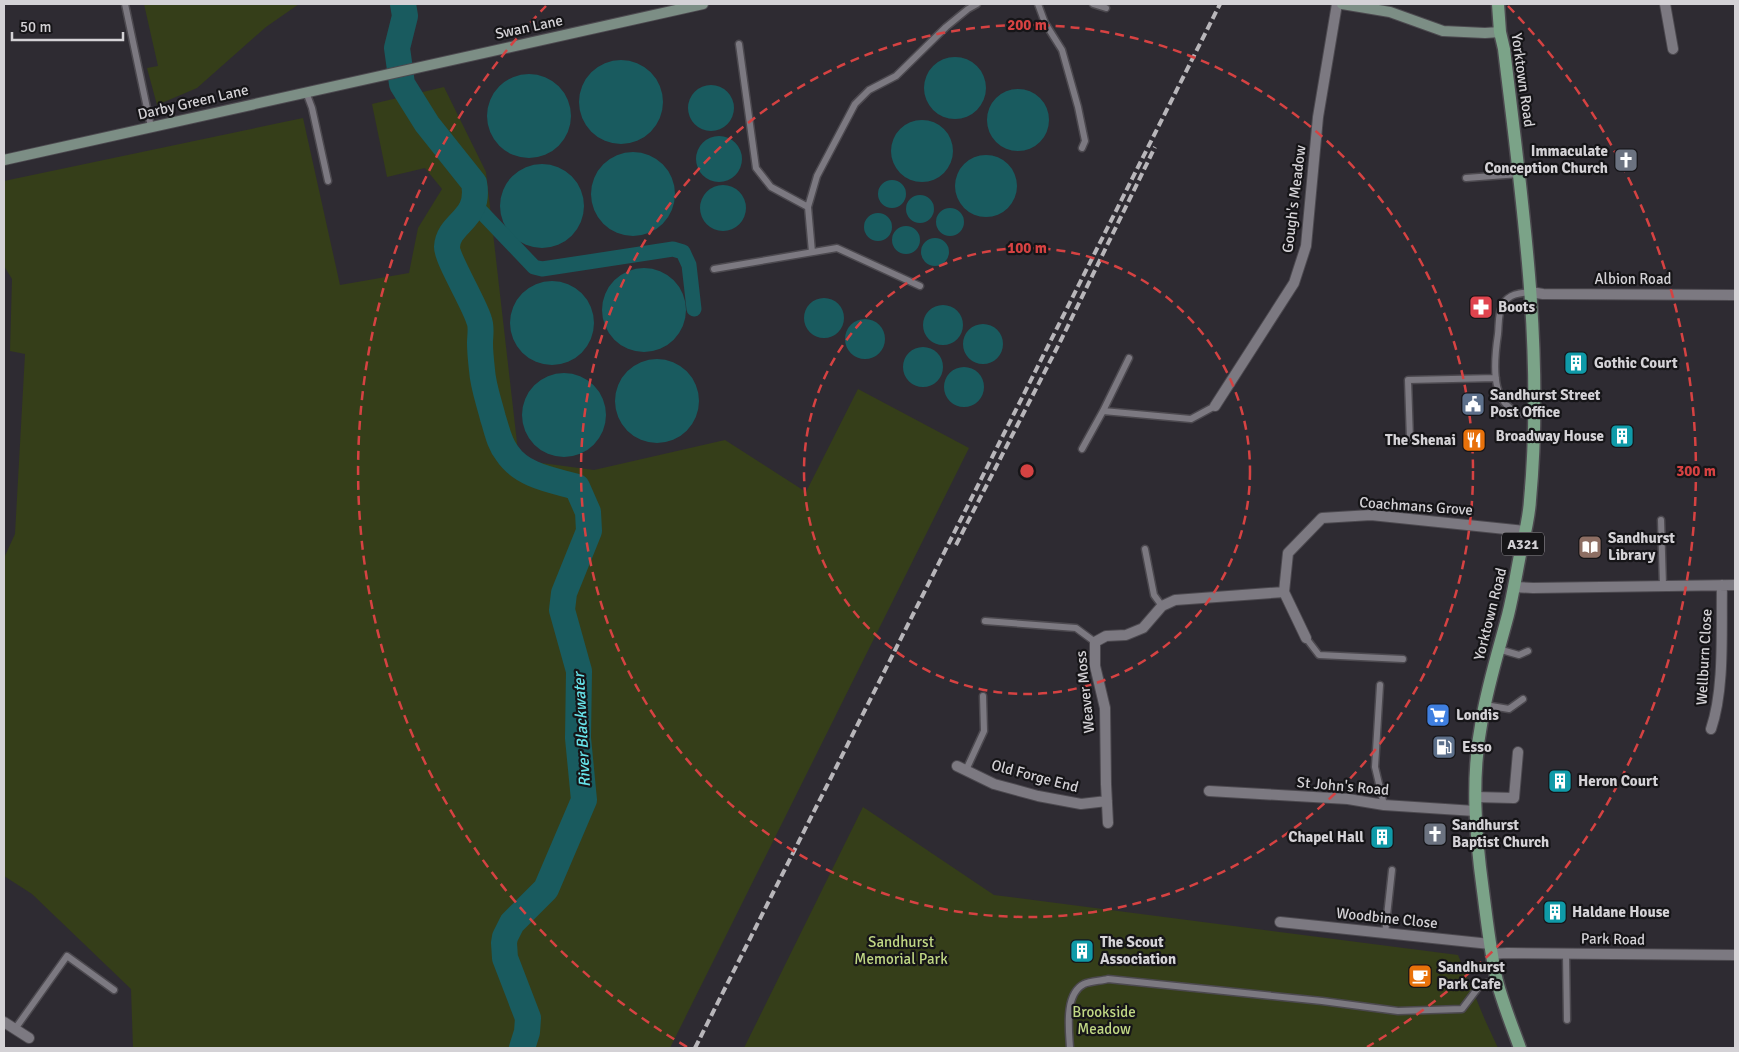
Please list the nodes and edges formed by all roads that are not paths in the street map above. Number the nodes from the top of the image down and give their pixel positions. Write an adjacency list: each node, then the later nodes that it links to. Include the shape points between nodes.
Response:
1 (125, 4): 16 (lane)
2 (703, 4): 14 (street, Swan Lane)
3 (977, 4): 22 (lane, via 946,28 896,76 869,90 855,104 817,176)
4 (1038, 4): 17 (lane, via 1045,23 1062,50 1085,141)
5 (1093, 4): 10 (lane)
6 (1337, 4): 30 (street, Gough's Meadow, via 1318,117 1306,246 1294,283)
7 (1342, 4): 11 (street, via 1390,12 1443,31)
8 (1498, 4): 11 (main road, Yorktown Road / A321)
9 (1665, 4): 13 (street)
10 (1106, 8)
11 (1500, 32): 19 (main road, Yorktown Road / A321)
12 (739, 44): 22 (lane, via 756,168 771,187)
13 (1672, 49)
14 (390, 74): 15 (street, Darby Green Lane)
15 (306, 92): 16 (street, Darby Green Lane); 21 (lane)
16 (151, 127): 18 (street, Darby Green Lane)
17 (1082, 148)
18 (4, 160)
19 (1519, 174): 20 (lane); 26 (main road, Yorktown Road / A321)
20 (1466, 178)
21 (328, 181)
22 (808, 207): 23 (lane)
23 (812, 252): 24 (lane); 25 (lane, via 838,248)
24 (714, 269)
25 (920, 286)
26 (1530, 292): 27 (street, Albion Road); 29 (lane, via 1510,296 1502,305 1495,352); 32 (main road, Yorktown Road / A321)
27 (1735, 294)
28 (1129, 358): 31 (lane)
29 (1496, 378): 32 (lane, via 1499,395 1507,408 1522,415); 33 (lane, via 1408,380)
30 (1215, 406): 31 (lane, via 1191,419)
31 (1103, 411): 34 (lane)
32 (1534, 415): 36 (main road, Yorktown Road / A321, via 1530,502)
33 (1410, 440)
34 (1082, 449)
35 (1662, 520): 40 (lane)
36 (1525, 531): 41 (main road, Yorktown Road / A321); 42 (street, Coachmans Grove, via 1371,515 1322,518 1288,553)
37 (1145, 549): 43 (lane, via 1154,595)
38 (1722, 585): 39 (street); 40 (street); 54 (street, Wellburn Close, via 1720,688)
39 (1735, 585)
40 (1663, 586): 41 (street)
41 (1514, 587): 47 (main road, Yorktown Road / A321)
42 (1284, 592): 43 (street, via 1183,599); 45 (street)
43 (1162, 606): 46 (street, Weaver Moss, via 1143,628 1126,635 1106,636)
44 (985, 621): 46 (lane, via 1076,628)
45 (1306, 638): 49 (lane, via 1319,656)
46 (1095, 642): 59 (street, Weaver Moss, via 1095,666 1105,708)
47 (1498, 649): 48 (lane, via 1519,655); 53 (main road, Yorktown Road / A321)
48 (1528, 651)
49 (1403, 659)
50 (1380, 685): 60 (lane, via 1375,767)
51 (983, 696): 56 (lane, via 984,731)
52 (1523, 699): 53 (lane, via 1509,709)
53 (1485, 705): 58 (main road, Yorktown Road / A321, via 1477,749)
54 (1711, 729)
55 (1518, 752): 58 (street, via 1514,798)
56 (962, 768): 59 (street, Old Forge End, via 994,784 1038,796 1081,804)
57 (1209, 791): 60 (street, St John's Road)
58 (1475, 797): 61 (main road, Yorktown Road / A321)
59 (1107, 801): 62 (street, Weaver Moss)
60 (1384, 804): 61 (street, St John's Road)
61 (1475, 811): 66 (main road, Yorktown Road / A321)
62 (1108, 823)
63 (1392, 870): 65 (lane)
64 (1280, 922): 65 (street, Woodbine Close)
65 (1385, 934): 66 (street, Woodbine Close)
66 (1491, 949): 67 (street, Park Road); 69 (main road, Yorktown Road / A321)
67 (1566, 954): 68 (street, Park Road); 71 (lane)
68 (1735, 955)
69 (1497, 981): 75 (lane, via 1481,984 1462,1009 1398,1011 1108,979 1084,984 1076,991 1069,1010); 76 (main road, Yorktown Road / A321)
70 (114, 990): 73 (lane, via 68,956)
71 (1567, 1020)
72 (4, 1022): 73 (street)
73 (15, 1029): 74 (street)
74 (30, 1038)
75 (1070, 1048)
76 (1520, 1048)

